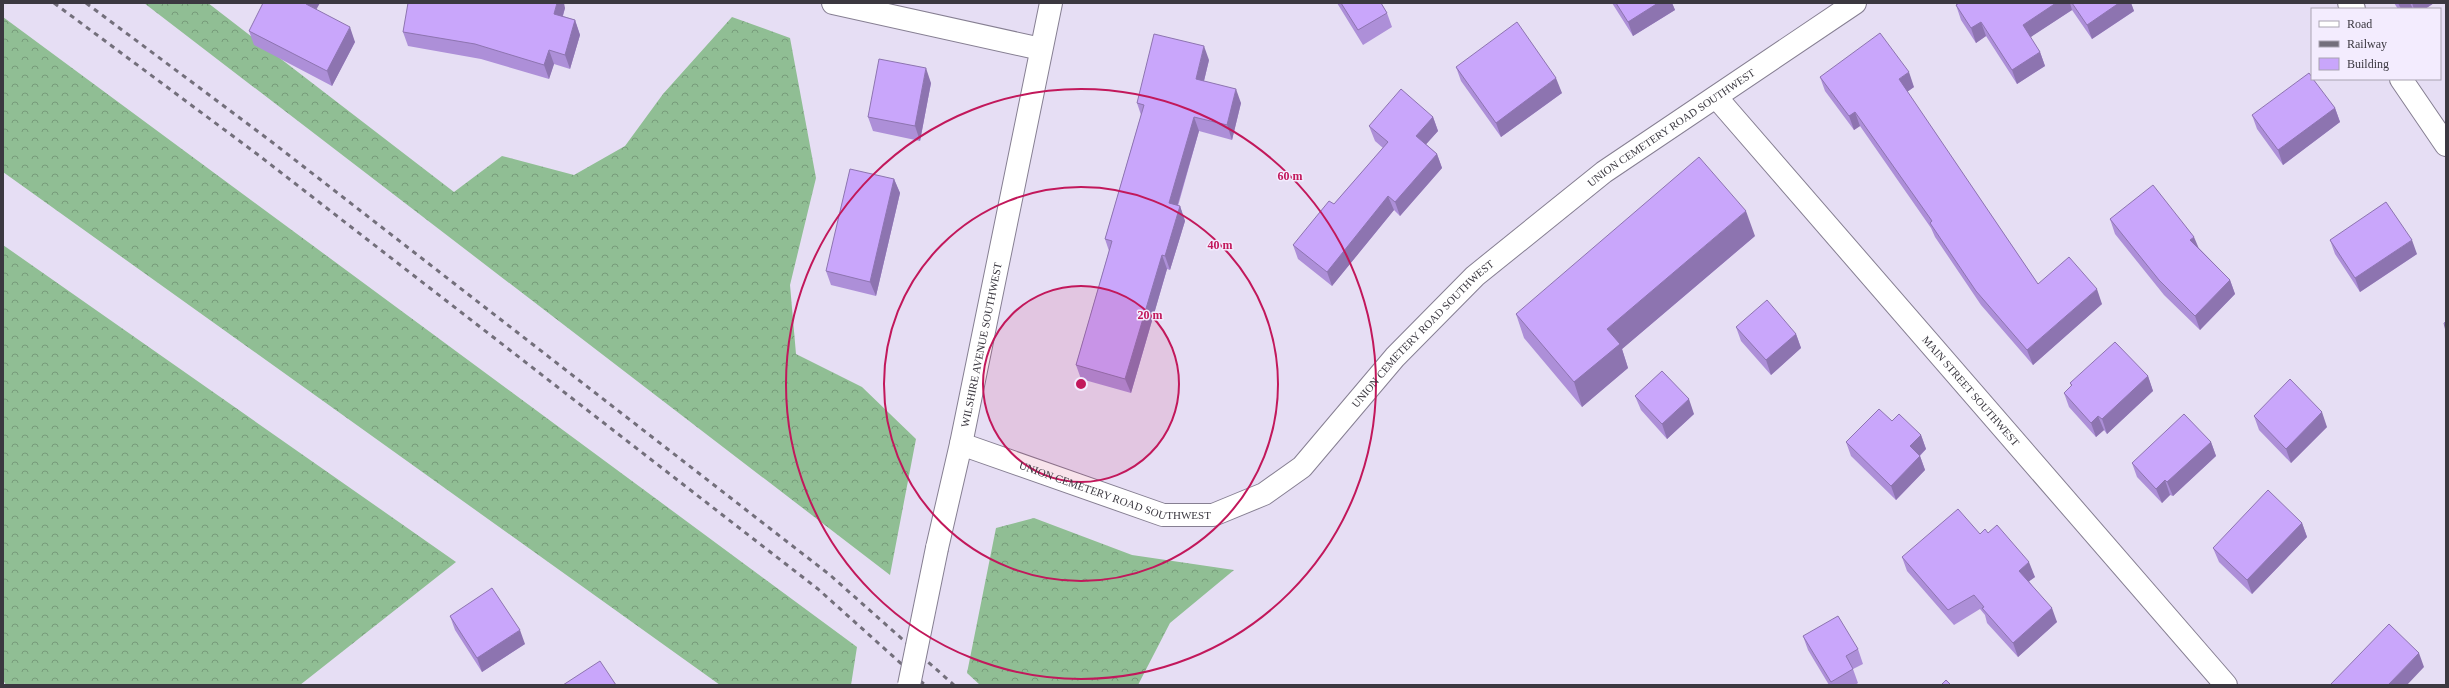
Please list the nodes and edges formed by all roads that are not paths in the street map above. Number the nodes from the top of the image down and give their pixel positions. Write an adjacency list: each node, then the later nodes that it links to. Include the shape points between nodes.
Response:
1 (833, 3): 4 (street)
2 (1051, 3): 4 (street, WILSHIRE AVENUE SOUTHWEST)
3 (1855, 3): 6 (street, UNION CEMETERY ROAD SOUTHWEST)
4 (1041, 49): 8 (street, WILSHIRE AVENUE SOUTHWEST)
5 (2402, 80): 7 (street)
6 (1716, 97): 8 (street, UNION CEMETERY ROAD SOUTHWEST, via 1604,172 1475,276 1395,357 1302,467 1264,494 1214,515 1163,514); 10 (street, MAIN STREET SOUTHWEST)
7 (2446, 145)
8 (961, 444): 9 (street, WILSHIRE AVENUE SOUTHWEST, bridge)
9 (909, 685)
10 (2226, 685)

